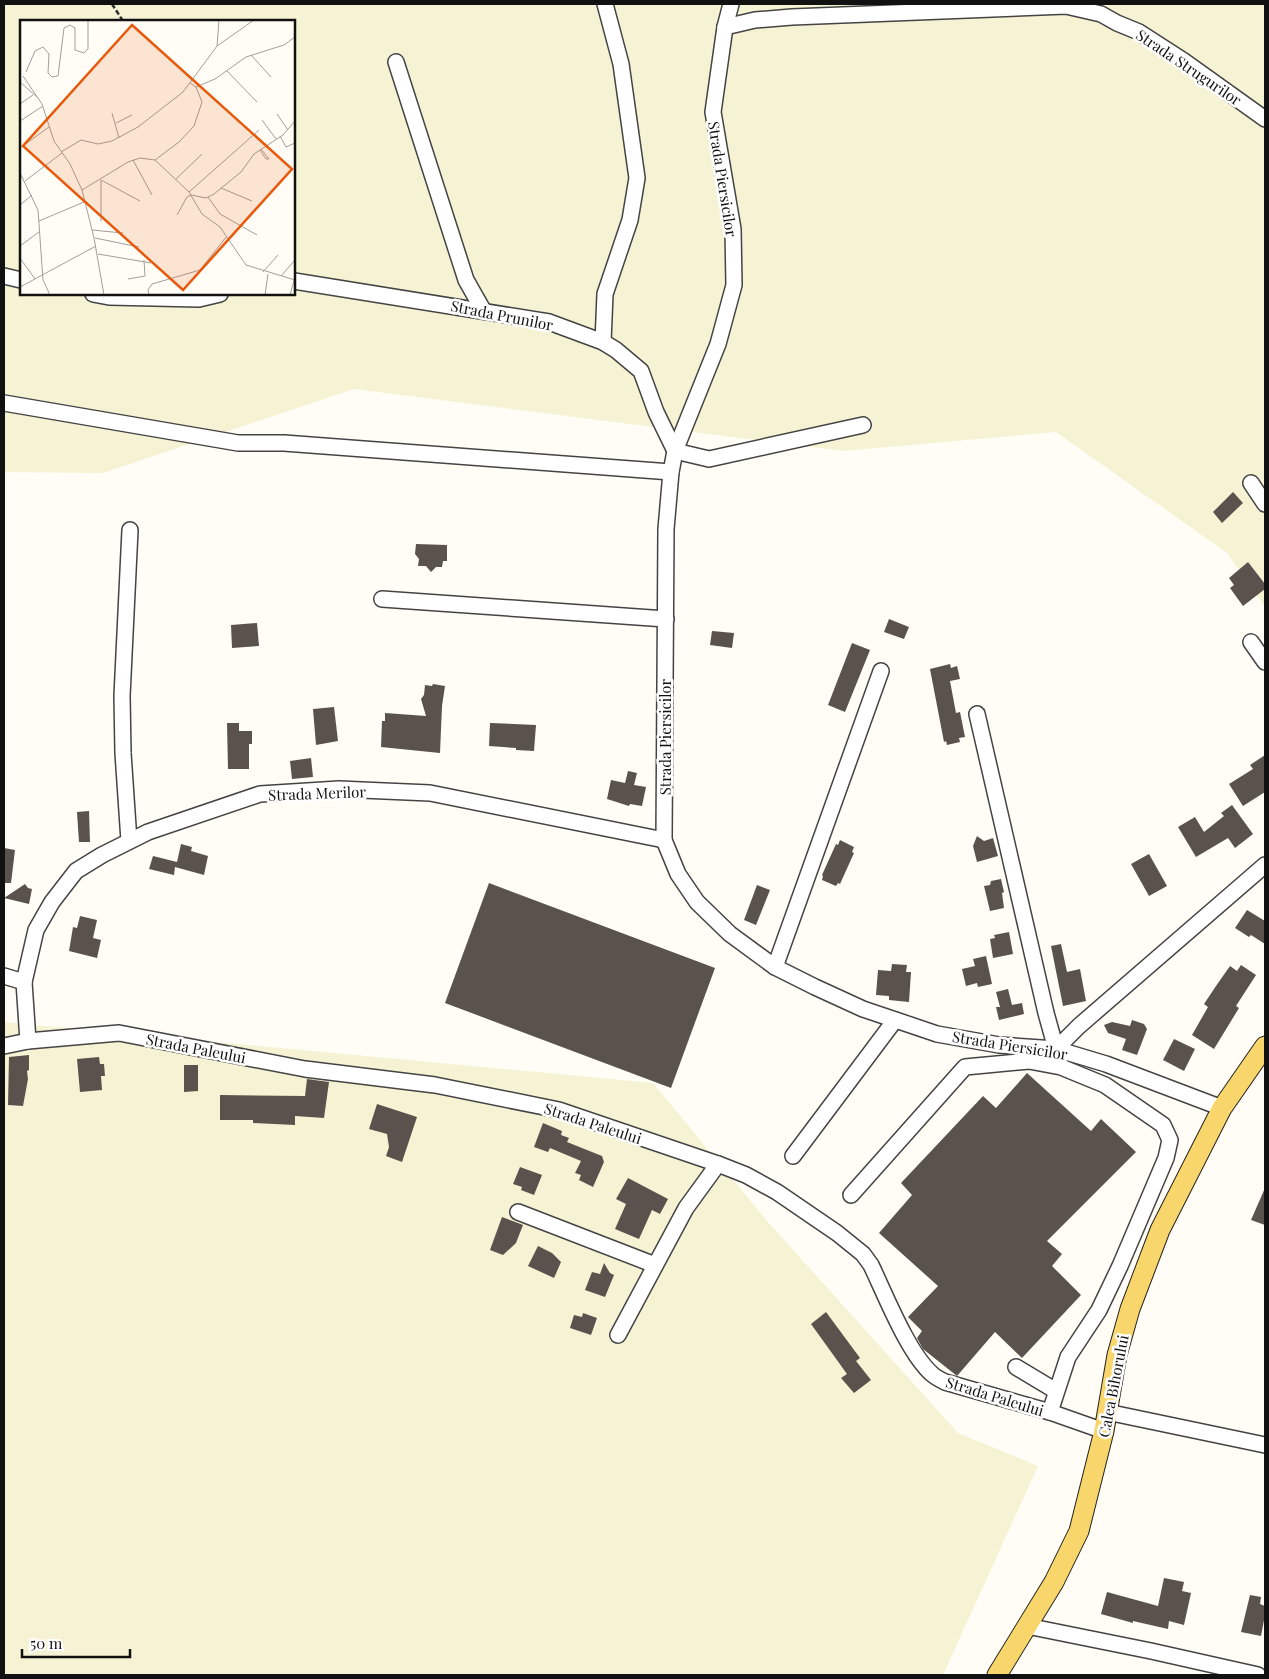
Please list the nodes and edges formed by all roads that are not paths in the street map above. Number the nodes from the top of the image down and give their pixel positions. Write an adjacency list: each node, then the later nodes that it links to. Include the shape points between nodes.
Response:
1 (606, 4): 12 (street, via 621,64 637,178 630,220 605,294)
2 (731, 4): 3 (street, Strada Piersicilor)
3 (725, 27): 5 (street, Strada Strugurilor, via 764,19 1066,6 1102,14 1138,32); 15 (street, Strada Piersicilor, via 713,112 733,229 734,285 718,344)
4 (396, 62): 11 (street, via 466,280)
5 (1265, 119)
6 (4, 276): 7 (street)
7 (20, 280)
8 (295, 281): 11 (street, Strada Prunilor)
9 (98, 295): 10 (street, via 199,299)
10 (216, 295)
11 (483, 310): 12 (street, Strada Prunilor, via 549,322)
12 (603, 342): 15 (street, Strada Prunilor, via 641,371)
13 (4, 403): 16 (street, via 238,443 294,444)
14 (863, 424): 15 (street, via 709,459)
15 (675, 451): 16 (street, Strada Piersicilor)
16 (670, 472): 21 (street, Strada Piersicilor)
17 (1251, 483): 18 (street)
18 (1265, 504)
19 (130, 530): 27 (street, via 122,696)
20 (382, 599): 21 (street)
21 (666, 620): 26 (street, Strada Piersicilor)
22 (1251, 642): 23 (street)
23 (1265, 662)
24 (881, 671): 29 (street)
25 (977, 714): 36 (street)
26 (664, 840): 27 (street, Strada Merilor, via 430,793 339,789 260,794 148,832); 29 (street, Strada Piersicilor, via 678,874 697,902 730,934)
27 (129, 842): 31 (street, Strada Merilor, via 76,872 52,902 36,930)
28 (1265, 865): 36 (street)
29 (775, 966): 32 (street, Strada Piersicilor, via 863,1009)
30 (4, 976): 31 (street)
31 (24, 982): 33 (street)
32 (895, 1020): 36 (street, Strada Piersicilor, via 937,1034 999,1045); 38 (street)
33 (28, 1041): 34 (street, Strada Paleului); 39 (street, Strada Paleului, via 119,1033 305,1068 435,1085 559,1110)
34 (4, 1046)
35 (1265, 1046): 37 (main road, Calea Bihorului)
36 (1056, 1049): 37 (street, Strada Piersicilor, via 1106,1064)
37 (1222, 1108): 47 (main road, Calea Bihorului, via 1160,1230 1130,1309 1117,1355)
38 (793, 1156)
39 (718, 1164): 42 (street, via 686,1208); 46 (street, Strada Paleului, via 777,1192 863,1254 906,1338 932,1375 945,1382)
40 (851, 1195): 45 (street, via 965,1067 1029,1061 1061,1067 1106,1085 1163,1125 1170,1140 1166,1158 1120,1266 1099,1310 1068,1357)
41 (518, 1212): 42 (street)
42 (655, 1265): 43 (street)
43 (618, 1335)
44 (1016, 1367): 45 (street)
45 (1056, 1391): 46 (street)
46 (1050, 1412): 47 (street, Strada Paleului)
47 (1106, 1422): 48 (street, Strada Paleului); 49 (main road, Calea Bihorului, via 1079,1531 1054,1582)
48 (1265, 1445)
49 (1027, 1626): 50 (main road, Calea Bihorului); 51 (street)
50 (997, 1675)
51 (1258, 1675)

